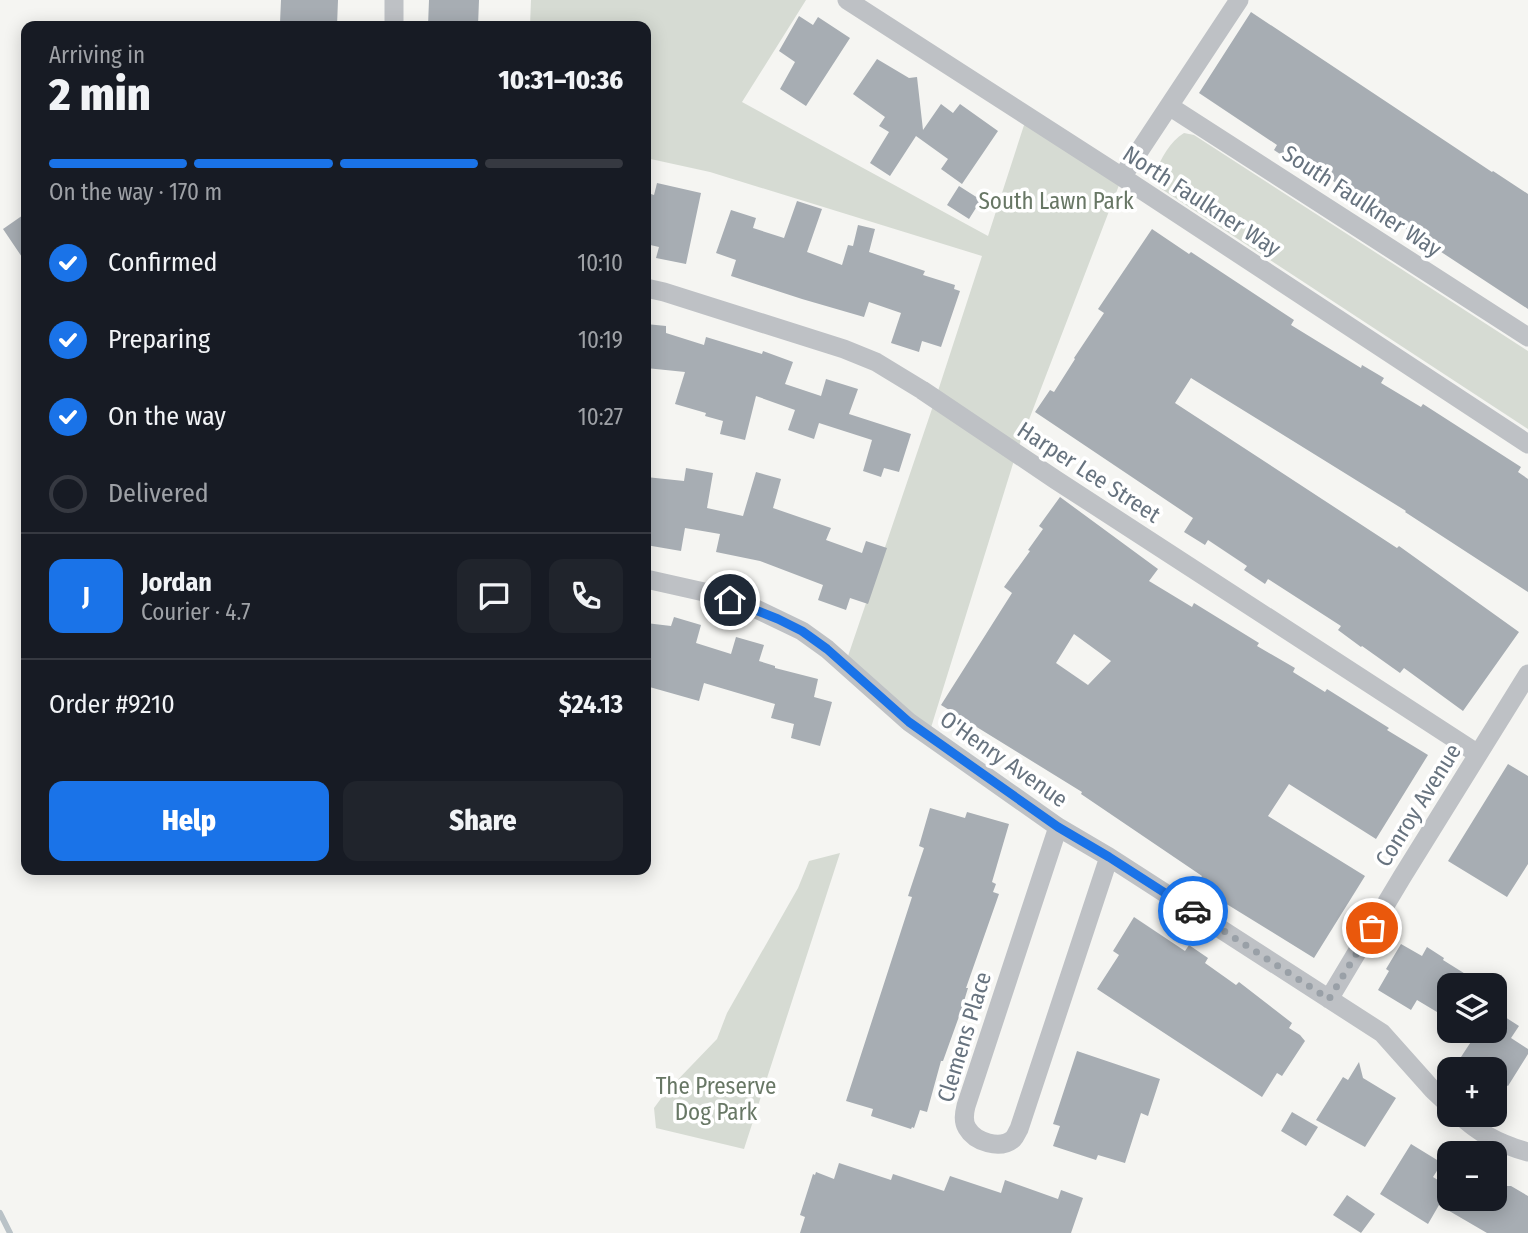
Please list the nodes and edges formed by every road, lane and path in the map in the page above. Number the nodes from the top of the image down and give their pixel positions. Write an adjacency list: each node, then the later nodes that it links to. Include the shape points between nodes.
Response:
1 (394, 0): 4 (street)
2 (847, 0): 6 (street, North Faulkner Way)
3 (1239, 0): 5 (street)
4 (394, 21)
5 (1169, 106): 6 (street); 8 (street, South Faulkner Way)
6 (1122, 177): 9 (street, North Faulkner Way)
7 (651, 289): 12 (street, Harper Lee Street, via 876,362)
8 (1527, 336)
9 (1528, 444)
10 (651, 580): 13 (street, O'Henry Avenue, via 748,605 802,631 909,722)
11 (1528, 674): 12 (street, Conroy Avenue)
12 (1478, 754): 15 (street, Conroy Avenue)
13 (1058, 827): 14 (street, O'Henry Avenue); 14 (street, Clemens Place, via 966,1106 964,1120 978,1140 1003,1143 1013,1139 1019,1129)
14 (1109, 857): 15 (street, O'Henry Avenue)
15 (1329, 999): 16 (street, O'Henry Avenue, via 1382,1033)
16 (1437, 1093)
17 (1473, 1127): 18 (street)
18 (1528, 1152)

